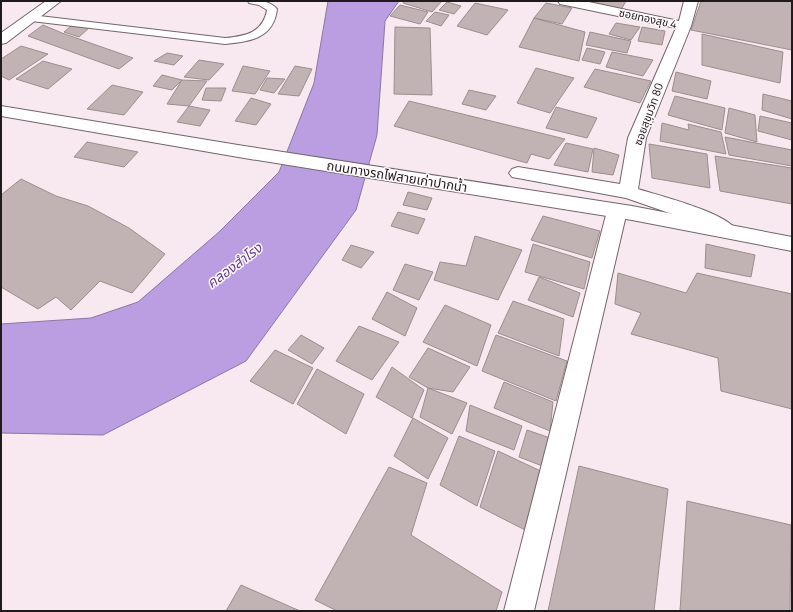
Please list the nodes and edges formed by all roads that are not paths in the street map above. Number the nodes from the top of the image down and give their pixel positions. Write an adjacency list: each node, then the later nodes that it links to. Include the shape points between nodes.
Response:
1 (54, 1): 5 (street)
2 (253, 1): 5 (lane, via 262,2 272,9 272,16 266,27 255,36 225,41)
3 (564, 1): 6 (street, ซอยทองสุข 4)
4 (691, 1): 6 (street, ซอยสุขุมวิท 80)
5 (31, 18): 7 (street)
6 (684, 26): 10 (street, ซอยสุขุมวิท 80, via 637,138)
7 (1, 40)
8 (1, 111): 10 (street, ถนนทางรถไฟสายเก่าปากน้ำ, via 386,174)
9 (518, 173): 10 (street)
10 (622, 202): 11 (street, via 705,218 727,231); 12 (street, ซอยสุขุมวิท 80)
11 (792, 244)
12 (519, 611)

